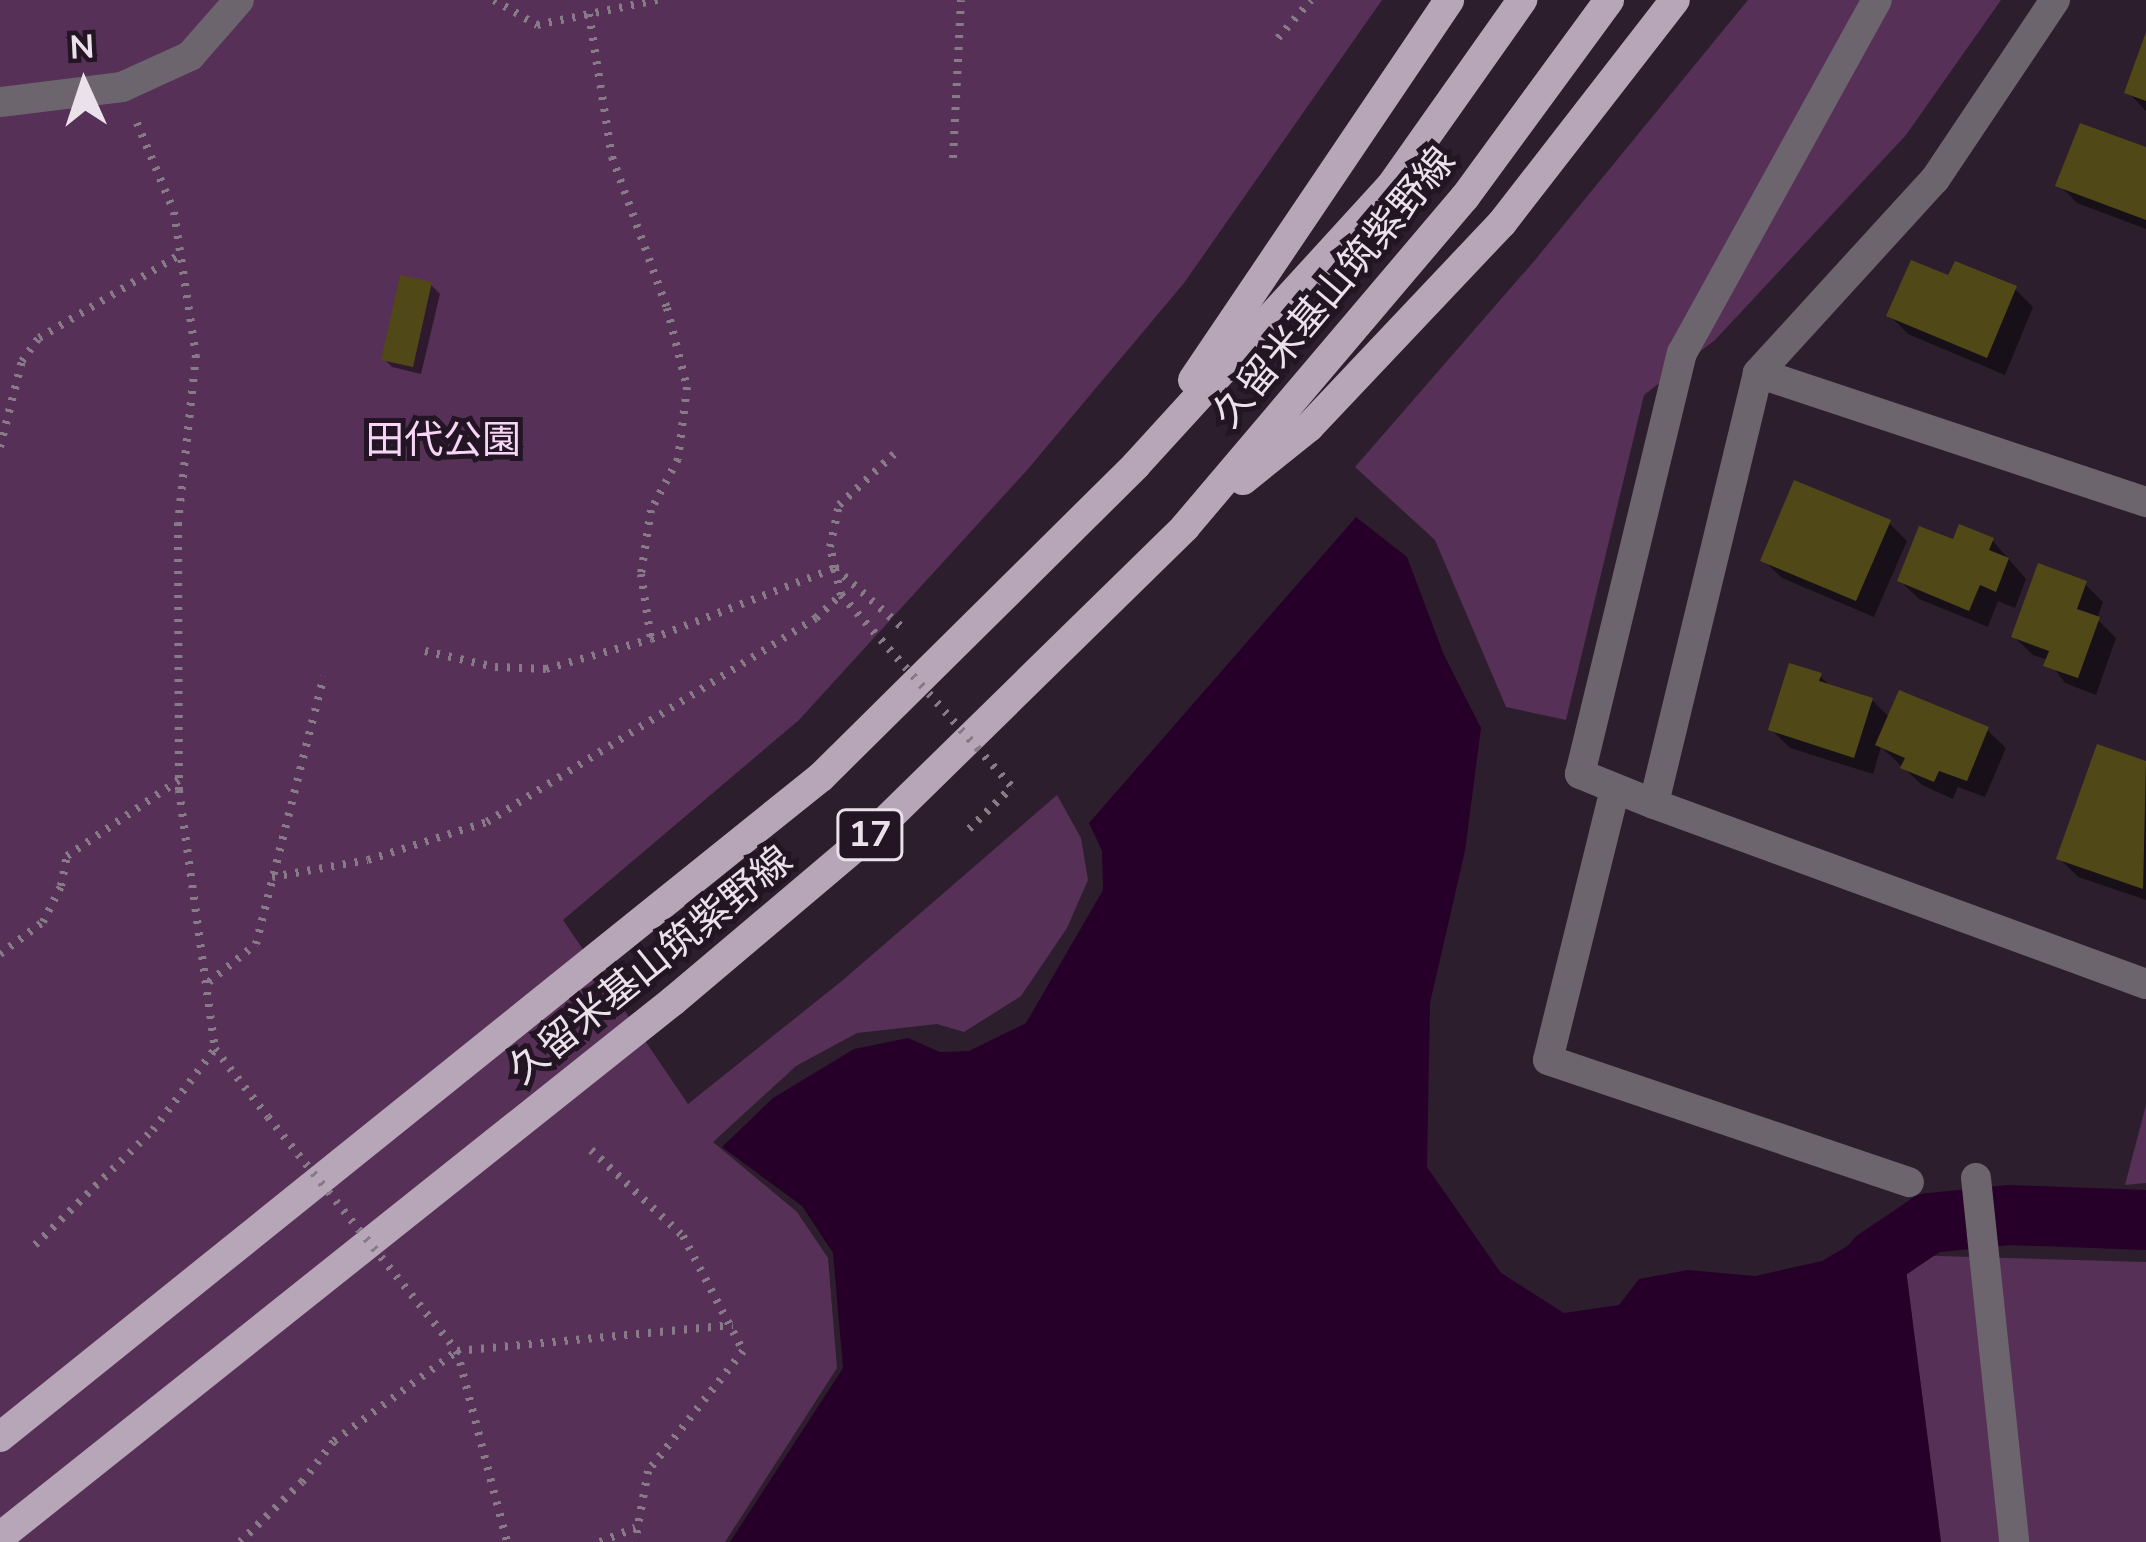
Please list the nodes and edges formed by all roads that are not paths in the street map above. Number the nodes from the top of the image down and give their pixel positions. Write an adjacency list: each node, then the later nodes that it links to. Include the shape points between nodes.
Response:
1 (238, 0): 8 (street, via 190,56 122,87)
2 (1449, 0): 10 (main road)
3 (1522, 0): 10 (main road, 久留米基山筑紫野線 / 17, via 1391,186)
4 (1609, 0): 12 (main road, 久留米基山筑紫野線 / 17, via 1465,197)
5 (1675, 0): 12 (main road, via 1502,224 1309,427)
6 (1877, 0): 13 (street, via 1682,353 1580,774)
7 (2055, 0): 9 (street, via 1935,178)
8 (0, 102)
9 (1758, 373): 11 (street); 14 (street)
10 (1136, 465): 18 (main road, 久留米基山筑紫野線 / 17, via 821,777)
11 (2146, 502)
12 (1185, 527): 19 (main road, 久留米基山筑紫野線 / 17, via 826,872)
13 (1615, 788): 14 (street); 17 (street, via 1549,1060)
14 (1654, 804): 15 (street)
15 (2146, 984)
16 (1976, 1178): 20 (street)
17 (1909, 1182)
18 (0, 1437)
19 (0, 1537)
20 (2014, 1542)

